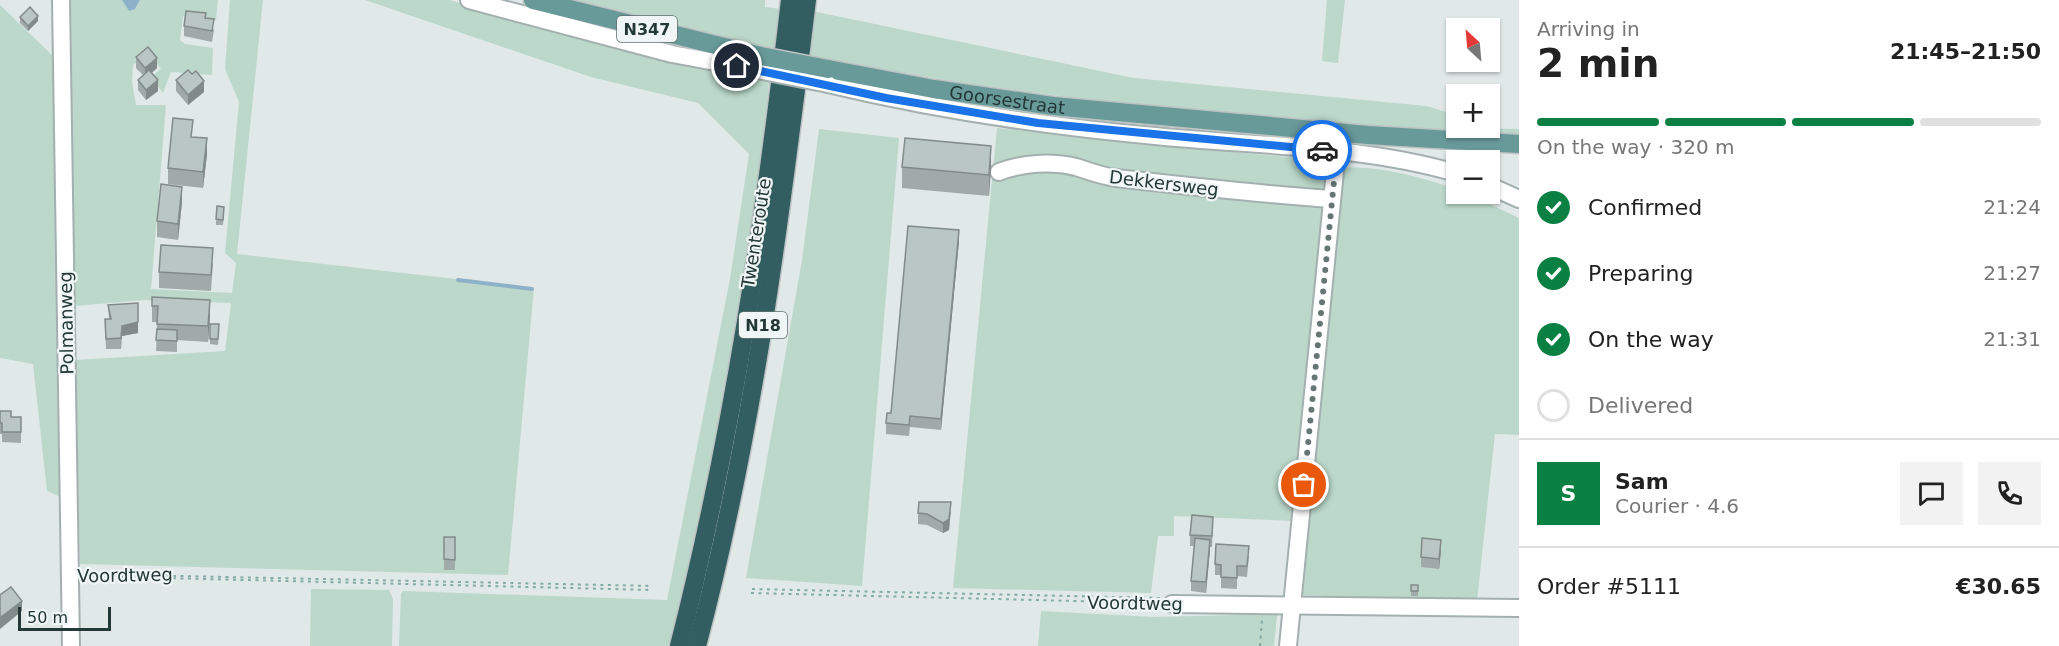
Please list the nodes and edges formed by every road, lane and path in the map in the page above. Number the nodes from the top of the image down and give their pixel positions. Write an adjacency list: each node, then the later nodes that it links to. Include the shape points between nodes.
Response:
1 (61, 0): 17 (street, Polmanweg)
2 (469, 0): 6 (street, Goorsestraat, via 661,52)
3 (533, 0): 6 (main road, Goorsestraat / N347)
4 (790, 0): 26 (highway, Twenteroute / N18, via 764,209 736,384 702,558)
5 (807, 0): 27 (highway, Twenteroute / N18, via 782,206 754,380 721,554)
6 (760, 63): 7 (main road, Goorsestraat / N347, bridge)
7 (828, 77): 8 (main road, Goorsestraat / N347, via 1053,106); 10 (street, Goorsestraat, via 886,98 1038,123)
8 (1488, 144): 9 (main road, Goorsestraat / N347); 11 (main road, Goorsestraat / N347)
9 (1519, 144)
10 (1337, 151): 13 (street, Goorsestraat, via 1376,155); 15 (street)
11 (1519, 153)
12 (999, 171): 15 (street, Dekkersweg, via 1016,165 1042,164 1112,177)
13 (1446, 171)
14 (1500, 190): 16 (street)
15 (1331, 199): 23 (street)
16 (1519, 199)
17 (68, 576): 18 (path, Voordtweg, via 90,572); 19 (path, Voordtweg); 25 (street, Polmanweg)
18 (653, 586)
19 (651, 590)
20 (752, 591): 21 (path, via 1164,598)
21 (1172, 604): 22 (street, Voordtweg)
22 (1264, 604): 23 (street, Voordtweg); 28 (path)
23 (1293, 604): 24 (street, Voordtweg); 29 (street)
24 (1519, 608)
25 (71, 646)
26 (679, 646)
27 (697, 646)
28 (1260, 646)
29 (1288, 646)

